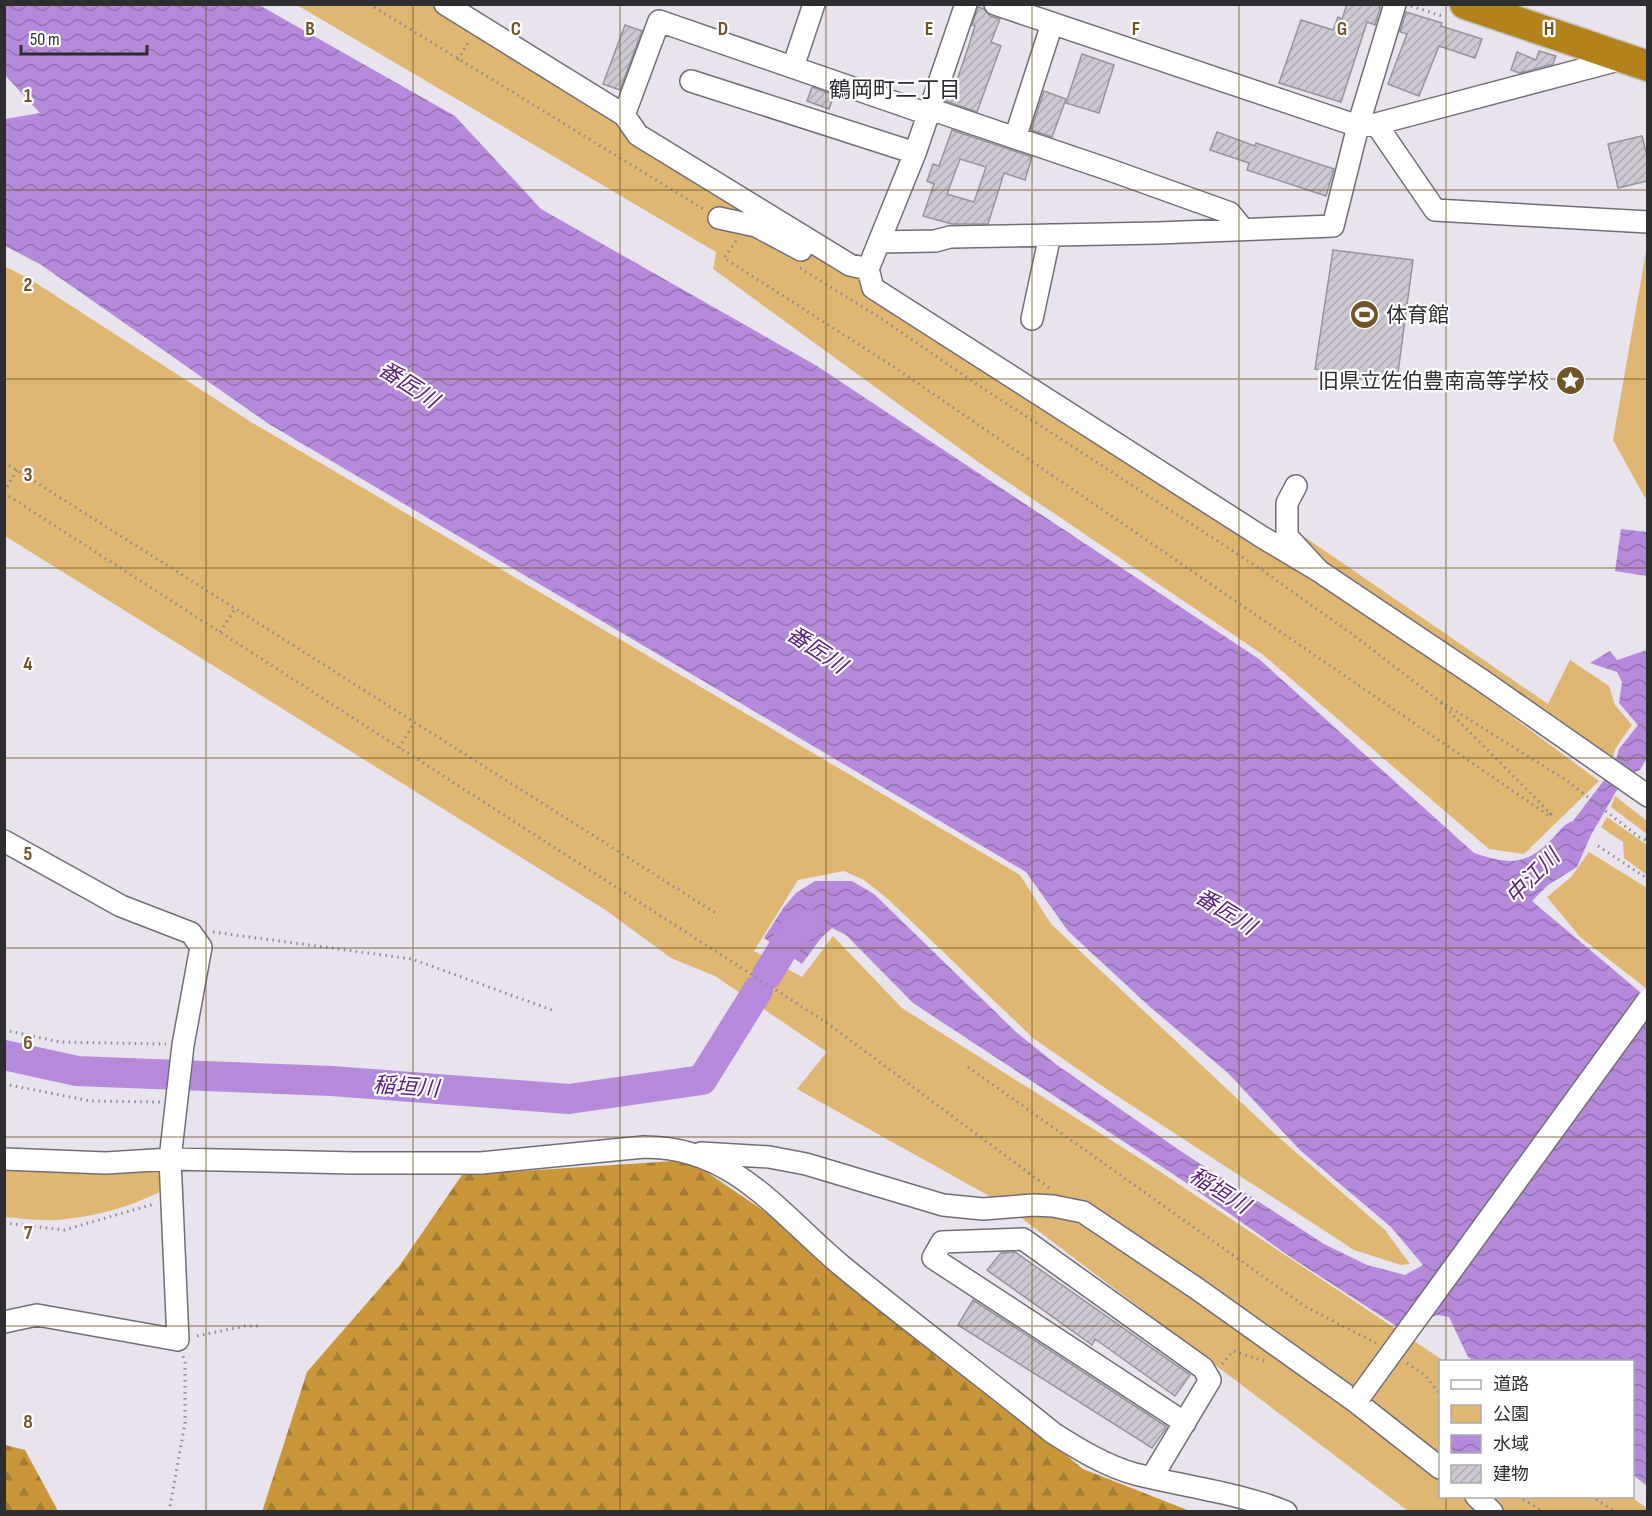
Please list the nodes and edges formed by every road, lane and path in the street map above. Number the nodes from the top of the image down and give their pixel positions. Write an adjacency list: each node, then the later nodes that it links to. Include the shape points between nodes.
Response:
1 (369, 4): 17 (path)
2 (445, 4): 13 (street)
3 (814, 4): 10 (street)
4 (966, 4): 12 (street)
5 (995, 4): 8 (street)
6 (1395, 4): 14 (street)
7 (1465, 4): 9 (highway)
8 (1052, 24): 14 (street); 15 (street)
9 (1640, 59): 14 (street)
10 (793, 67): 12 (street); 13 (street, via 659,21)
11 (691, 81): 16 (street)
12 (929, 111): 15 (street); 16 (street)
13 (624, 115): 24 (street, via 638,135)
14 (1367, 125): 18 (street, via 1435,210); 19 (street, via 1333,226)
15 (1015, 138): 19 (street, via 1230,213)
16 (915, 153): 22 (street)
17 (719, 218): 24 (street, via 756,226)
18 (1647, 222)
19 (1243, 229): 20 (street)
20 (1050, 235): 22 (street); 25 (street)
21 (736, 241): 33 (path, via 724,258 894,367 1548,816 1551,814)
22 (879, 242): 24 (street)
23 (792, 263): 33 (path, via 882,318 1262,570)
24 (871, 278): 30 (street)
25 (1032, 319)
26 (4, 462): 27 (path)
27 (17, 470): 29 (path); 31 (path)
28 (1296, 486): 30 (street, via 1287,503 1287,536)
29 (4, 492): 32 (path)
30 (1319, 571): 36 (street)
31 (236, 609): 32 (path); 34 (path)
32 (220, 632): 35 (path)
33 (1438, 700): 38 (path, via 1566,780)
34 (414, 723): 35 (path); 41 (path)
35 (399, 748): 53 (path, via 827,1023)
36 (1647, 796)
37 (4, 841): 42 (street, via 121,906 191,933)
38 (1647, 841)
39 (1598, 846): 40 (path)
40 (1647, 879)
41 (717, 914)
42 (196, 940): 44 (path, via 206,931 412,959); 46 (street, via 201,947)
43 (1647, 1000): 64 (street, bridge)
44 (552, 1010)
45 (4, 1030): 46 (path, via 60,1042)
46 (183, 1046): 49 (street)
47 (968, 1067): 59 (path, via 1306,1307)
48 (4, 1084): 49 (path, via 91,1101)
49 (176, 1102): 52 (street)
50 (687, 1152): 52 (street, via 644,1147 482,1163); 64 (street, via 769,1157 806,1164 943,1205 983,1209 1053,1206 1083,1212); 67 (street, via 733,1173 757,1190 842,1266 1053,1432 1113,1466)
51 (4, 1159): 52 (street, via 106,1163)
52 (170, 1159): 54 (street)
53 (1054, 1191)
54 (172, 1199): 55 (path, via 64,1230); 58 (street)
55 (4, 1223)
56 (4, 1322): 58 (street, via 38,1315)
57 (261, 1326): 58 (path)
58 (178, 1340): 71 (path, via 185,1363 185,1422)
59 (1381, 1347)
60 (1399, 1358): 63 (path, via 1425,1375)
61 (1273, 1364): 62 (path, via 1233,1351)
62 (1210, 1380): 65 (street); 65 (street, via 1203,1368 1023,1239 942,1242 933,1258)
63 (1439, 1393)
64 (1358, 1399): 66 (street)
65 (1185, 1423): 67 (street)
66 (1439, 1467)
67 (1152, 1477): 72 (street, via 1244,1496)
68 (1477, 1498): 73 (street)
69 (1520, 1498): 74 (path)
70 (1593, 1498): 75 (path)
71 (169, 1512)
72 (1286, 1512)
73 (1492, 1512)
74 (1544, 1512)
75 (1615, 1512)

